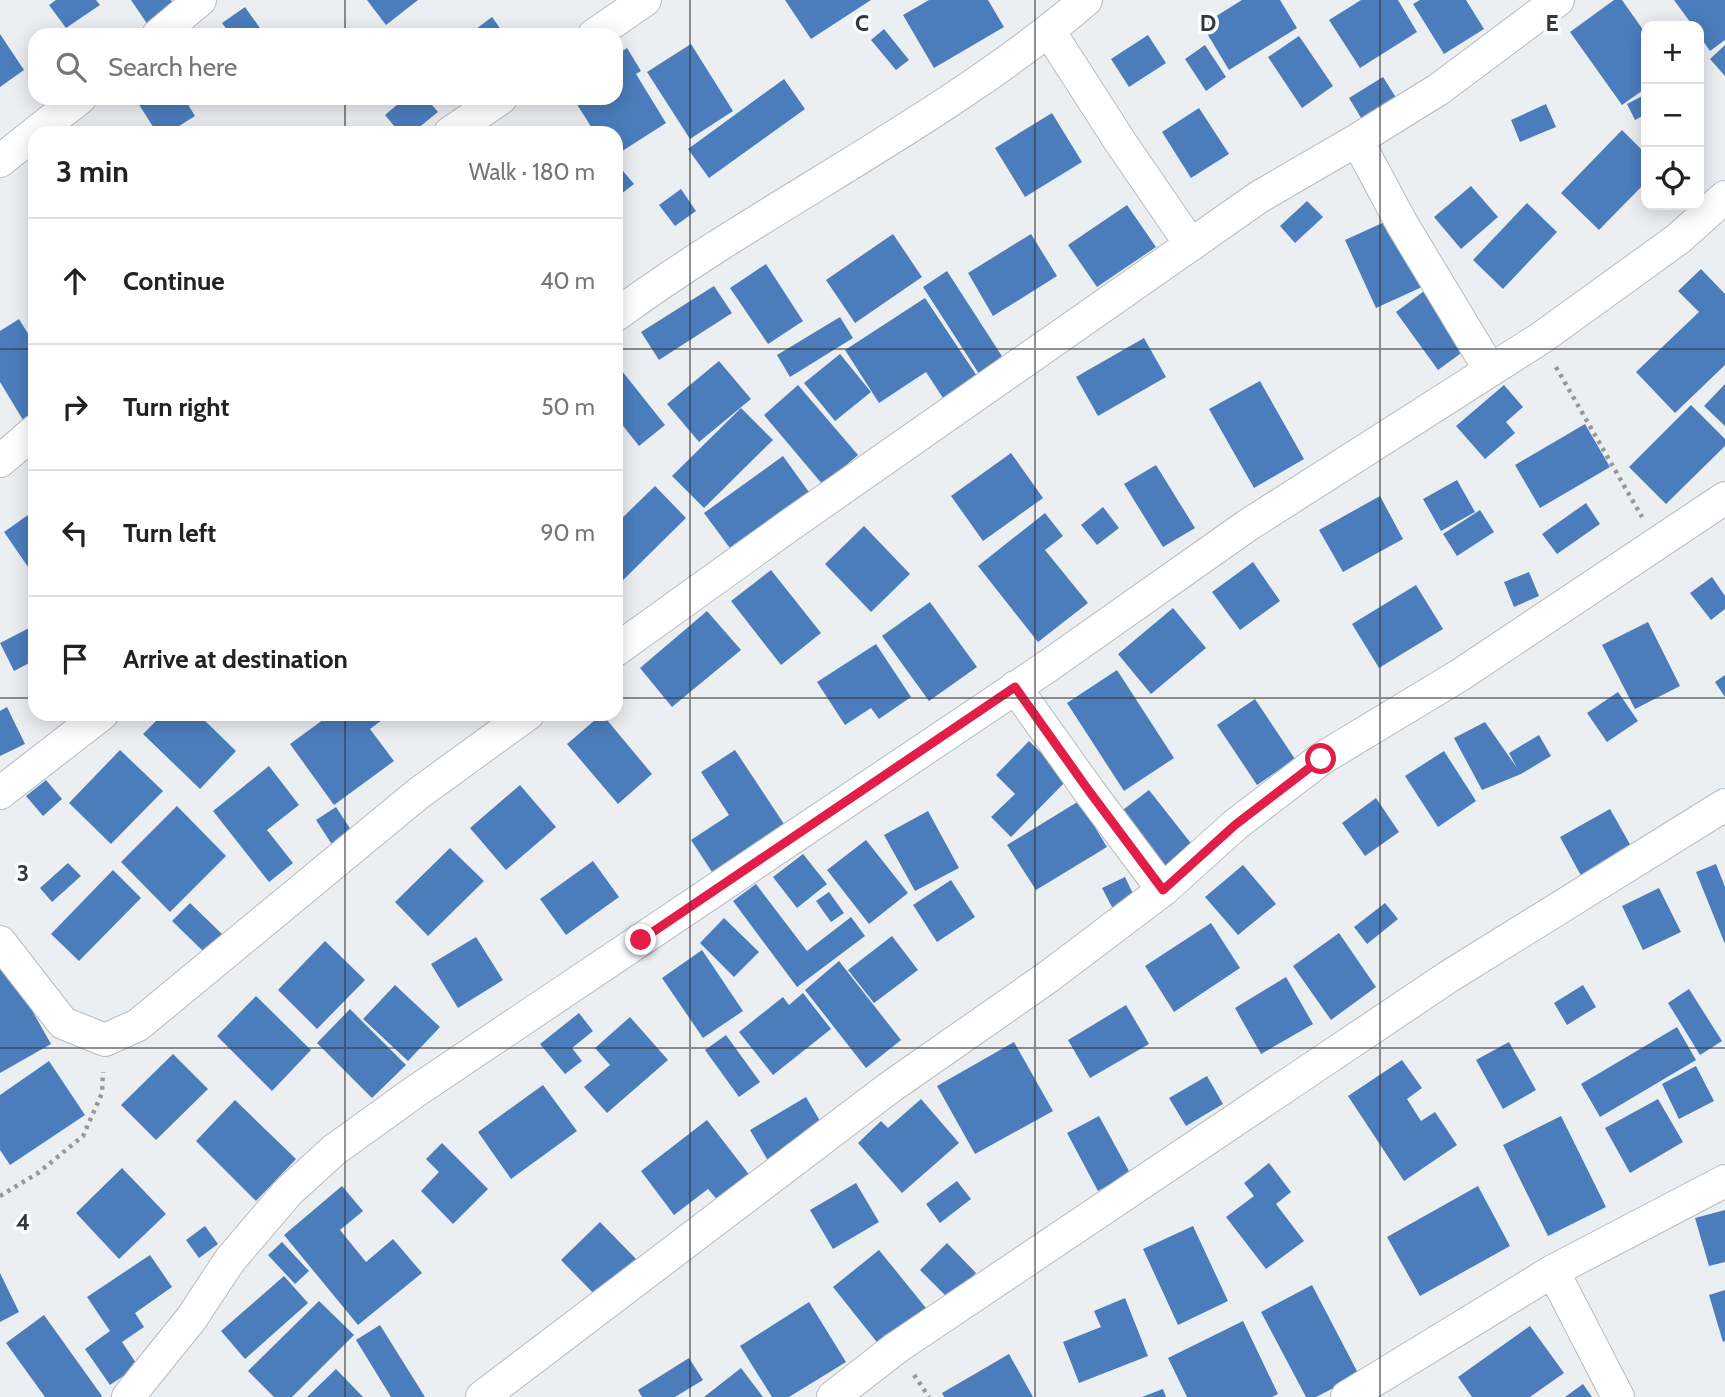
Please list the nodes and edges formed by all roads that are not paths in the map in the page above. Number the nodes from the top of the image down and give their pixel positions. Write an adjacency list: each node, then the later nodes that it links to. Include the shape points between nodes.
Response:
1 (200, 0): 5 (street)
2 (645, 0): 6 (street)
3 (1086, 0): 7 (street)
4 (1558, 0): 13 (street, via 1439,89)
5 (166, 28)
6 (604, 28)
7 (1049, 31): 16 (street); 17 (street)
8 (70, 105): 10 (street)
9 (491, 105): 11 (street)
10 (44, 126)
11 (460, 126)
12 (28, 139): 14 (street)
13 (1357, 140): 16 (street, via 1259,197); 18 (street)
14 (0, 161)
15 (1725, 197): 18 (street, via 1678,239)
16 (1191, 245): 22 (street)
17 (623, 310)
18 (1490, 370): 23 (street, via 1248,525)
19 (28, 437): 20 (street)
20 (0, 461)
21 (1725, 498): 28 (street, via 1460,675 1321,759 1235,825)
22 (623, 645)
23 (1015, 687): 28 (street); 32 (street, via 334,1150 288,1192 230,1260)
24 (93, 721): 26 (street)
25 (518, 721): 29 (street, via 419,793 138,1025 105,1040 63,1023)
26 (0, 793)
27 (1725, 805): 34 (street, via 1448,977 896,1348)
28 (1163, 890): 33 (street, via 889,1088)
29 (0, 942)
30 (1725, 1181): 31 (street)
31 (1553, 1271): 35 (street); 36 (street)
32 (132, 1396)
33 (482, 1397)
34 (833, 1397)
35 (1347, 1397)
36 (1618, 1397)

